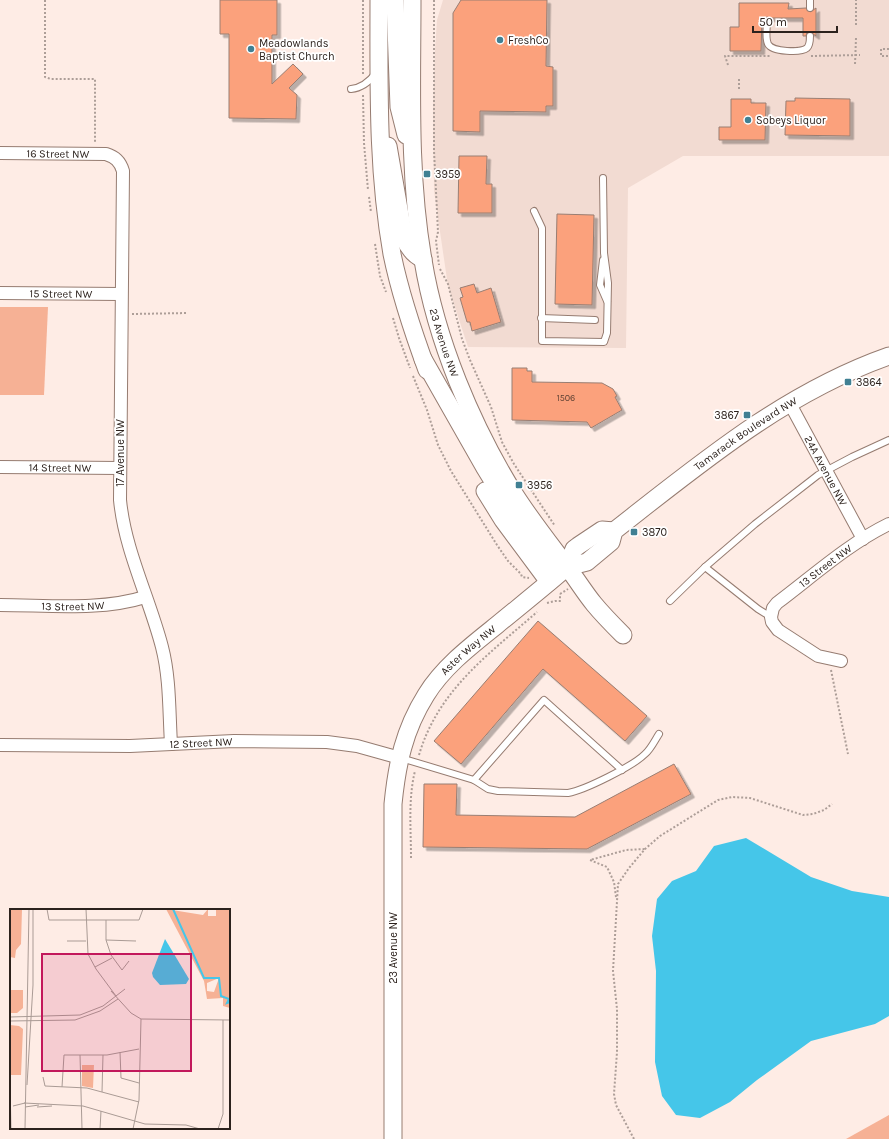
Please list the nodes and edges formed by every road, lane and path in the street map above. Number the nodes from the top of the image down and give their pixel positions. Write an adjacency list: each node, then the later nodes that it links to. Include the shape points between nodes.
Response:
1 (45, 0): 26 (path, via 45,77 95,79)
2 (362, 0): 20 (path)
3 (379, 0): 19 (main road)
4 (395, 0): 28 (main road, via 399,107)
5 (412, 0): 11 (main road, 23 Avenue NW)
6 (419, 0): 11 (main road)
7 (434, 0): 50 (path, via 434,150 438,232 436,241 440,269 448,284 467,353 491,407 502,442)
8 (810, 0): 10 (lane)
9 (856, 0): 13 (path)
10 (810, 8)
11 (412, 21): 28 (main road, 23 Avenue NW)
12 (767, 21): 14 (lane, via 767,43 777,50 806,49)
13 (856, 25)
14 (810, 36)
15 (856, 38): 18 (path)
16 (889, 49): 17 (path, via 881,49 881,56)
17 (889, 56)
18 (856, 64)
19 (379, 66): 22 (lane, via 370,80); 24 (main road)
20 (362, 77)
21 (739, 79): 23 (path)
22 (351, 89)
23 (739, 89)
24 (379, 102): 32 (main road, via 404,238 411,251); 42 (main road, via 381,175 392,255 411,325)
25 (0, 153): 26 (street, 16 Street NW)
26 (95, 154): 27 (street, 16 Street NW, via 106,154)
27 (116, 158): 35 (street, 17 Avenue NW, via 123,171)
28 (413, 162): 32 (main road, 23 Avenue NW)
29 (604, 178): 39 (lane, via 604,253 608,283 607,333 604,342 542,341)
30 (534, 211): 39 (lane, via 542,228)
31 (376, 255): 33 (path)
32 (422, 259): 52 (main road, 23 Avenue NW, via 440,330 476,423 497,466 515,495)
33 (386, 292)
34 (0, 293): 35 (street, 15 Street NW)
35 (121, 294): 47 (street, 17 Avenue NW)
36 (392, 312): 42 (path, via 399,338)
37 (187, 313): 38 (path)
38 (130, 314)
39 (541, 318): 40 (lane)
40 (595, 320)
41 (889, 356): 44 (main road, Tamarack Boulevard NW, via 838,376)
42 (417, 364): 52 (main road, via 541,553 557,566); 55 (main road, via 478,480 503,520)
43 (413, 376): 54 (path, via 438,444 451,471 504,556 522,577)
44 (790, 402): 48 (street, 24A Avenue NW); 52 (main road, Tamarack Boulevard NW, via 722,448 614,531 602,530 578,546 574,549)
45 (889, 440): 48 (lane)
46 (0, 467): 47 (street, 14 Street NW)
47 (120, 468): 56 (street, 17 Avenue NW, via 120,500 126,537)
48 (826, 470): 51 (street, 24A Avenue NW); 53 (lane)
49 (889, 524): 51 (street, 13 Street NW)
50 (558, 530)
51 (863, 539): 59 (street, 13 Street NW, via 777,603)
52 (567, 567): 55 (main road, Aster Way NW); 60 (main road, 23 Avenue NW, via 595,605)
53 (704, 567): 57 (lane); 59 (lane)
54 (526, 577)
55 (555, 588): 66 (main road, Aster Way NW, via 483,636 440,676 418,708); 67 (path, via 560,601 547,603 461,680 446,698 436,713)
56 (145, 597): 58 (street, 13 Street NW, via 105,606); 63 (street, 17 Avenue NW, via 165,660)
57 (670, 601)
58 (0, 605)
59 (771, 617): 61 (street, via 778,630 818,656)
60 (623, 635)
61 (835, 660): 65 (path)
62 (659, 734): 68 (lane, via 645,754)
63 (171, 744): 64 (street, 12 Street NW); 66 (street, 12 Street NW, via 234,741 327,742 357,746)
64 (0, 745)
65 (848, 754)
66 (400, 758): 67 (lane); 74 (main road, 23 Avenue NW, via 396,773 394,804)
67 (417, 763): 69 (lane); 72 (path, via 412,784)
68 (622, 770): 69 (lane, via 577,792 568,793 498,791 488,789); 69 (lane, via 544,700)
69 (474, 780)
70 (832, 804): 71 (path, via 824,810 803,815 750,798 732,797 718,800 660,836)
71 (645, 850): 73 (path, via 618,884); 73 (path, via 626,850 590,860 607,867 614,882)
72 (411, 858)
73 (617, 903): 75 (path, via 613,971 617,1009 614,1094 616,1105)
74 (393, 1139)
75 (634, 1139)

